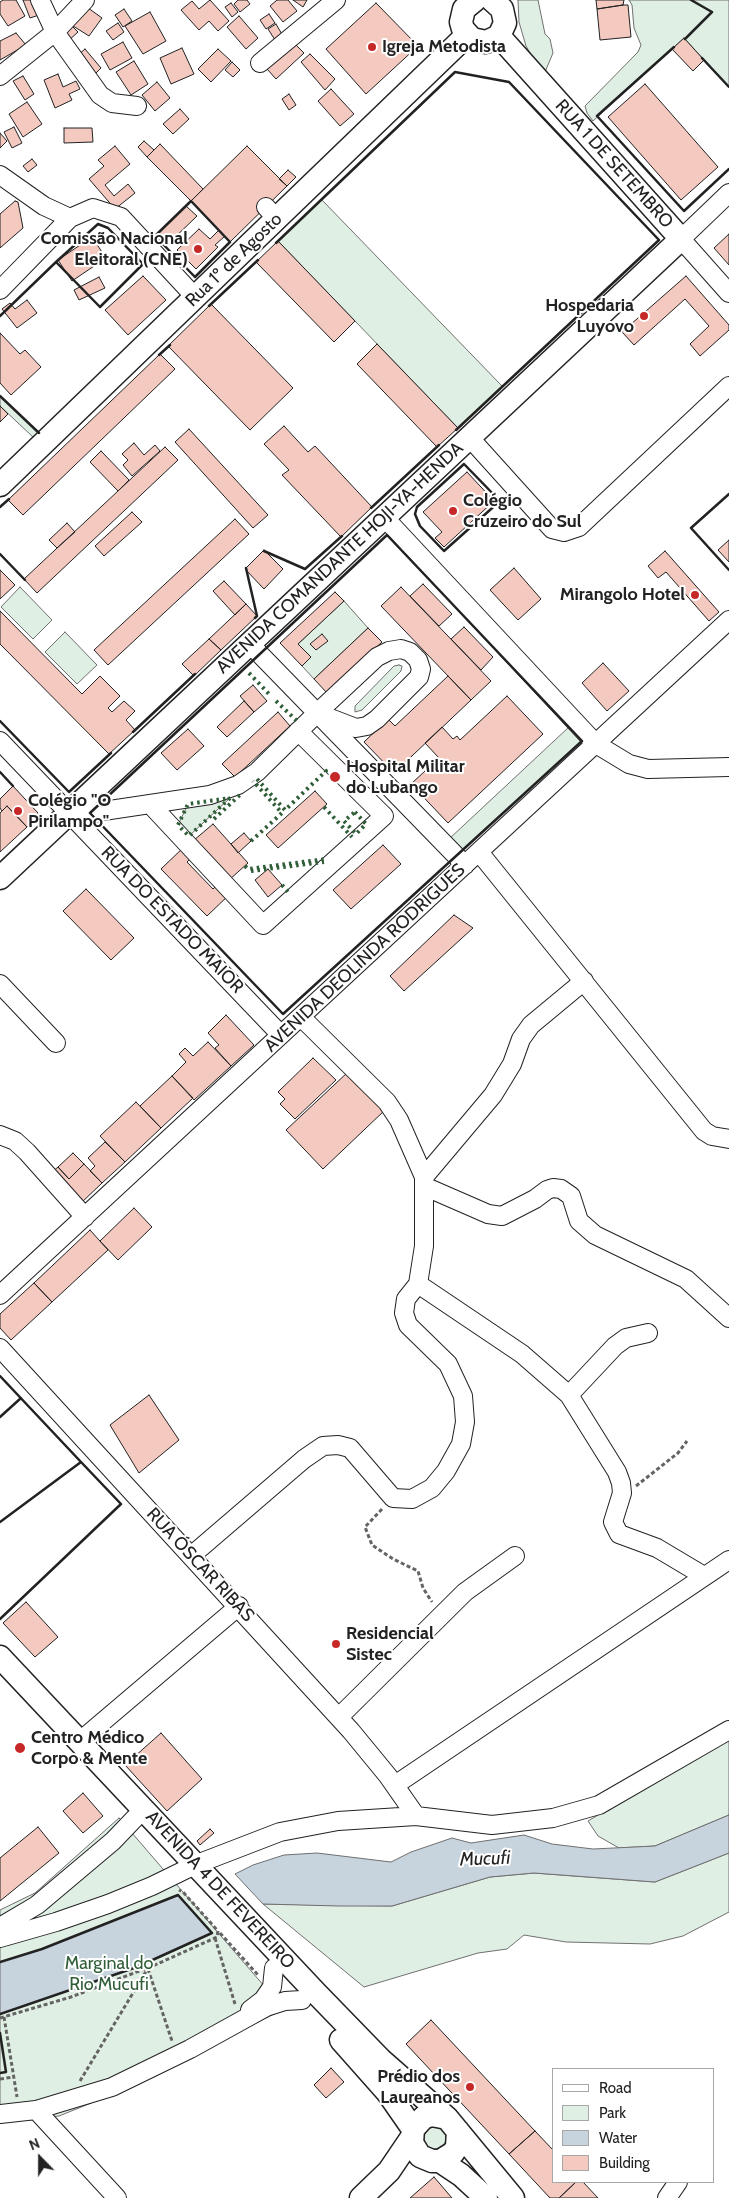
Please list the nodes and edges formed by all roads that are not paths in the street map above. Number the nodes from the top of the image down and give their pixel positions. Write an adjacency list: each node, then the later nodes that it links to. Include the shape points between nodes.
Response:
1 (40, 0): 6 (street)
2 (86, 0): 6 (street)
3 (336, 0): 9 (street)
4 (464, 3): 7 (main road, via 461,22)
5 (500, 3): 8 (main road, via 505,23)
6 (56, 32): 10 (street); 11 (street, via 100,95 112,103)
7 (467, 35): 8 (main road, via 486,42); 18 (main road, Rua 1º de Agosto, via 271,213)
8 (499, 36): 15 (main road, RUA 1 DE SETEMBRO)
9 (260, 63)
10 (0, 76)
11 (137, 106)
12 (0, 175): 14 (street, via 44,206)
13 (729, 193): 15 (street)
14 (70, 218): 16 (street); 18 (street, via 93,208 120,217)
15 (681, 238): 17 (street, RUA 1 DE SETEMBRO); 20 (main road, AVENIDA COMANDANTE HOJI-YA-HENDA)
16 (0, 290)
17 (729, 294)
18 (195, 297): 21 (main road, Rua 1º de Agosto)
19 (729, 386): 20 (street, via 579,527 564,532 552,529)
20 (469, 437): 22 (main road, AVENIDA COMANDANTE HOJI-YA-HENDA)
21 (0, 484)
22 (384, 517): 24 (main road, AVENIDA COMANDANTE HOJI-YA-HENDA); 28 (street)
23 (729, 620): 28 (street, AVENIDA DEOLINDA RODRIGUES)
24 (249, 643): 25 (street); 31 (main road, AVENIDA COMANDANTE HOJI-YA-HENDA)
25 (317, 713): 25 (street, via 356,728 366,726 418,677 421,669 418,660 410,652 401,650 377,657); 26 (street); 33 (street)
26 (298, 732): 30 (street, via 257,772 238,785 210,795); 30 (street, via 384,816 263,925)
27 (0, 741): 31 (street, RUA DO ESTADO MAIOR)
28 (596, 744): 29 (street, via 629,764 648,769); 32 (street, AVENIDA DEOLINDA RODRIGUES)
29 (729, 767)
30 (150, 804): 31 (street, via 90,813)
31 (69, 812): 34 (main road, AVENIDA COMANDANTE HOJI-YA-HENDA); 38 (street, RUA DO ESTADO MAIOR)
32 (479, 852): 33 (street, AVENIDA DEOLINDA RODRIGUES); 35 (street)
33 (465, 865): 37 (street, AVENIDA DEOLINDA RODRIGUES)
34 (0, 878)
35 (584, 981): 41 (street, via 704,1131); 42 (street, via 531,1025 493,1095)
36 (0, 984): 39 (street)
37 (301, 1017): 38 (street, AVENIDA DEOLINDA RODRIGUES); 42 (street, via 387,1102 399,1120)
38 (282, 1035): 43 (street, AVENIDA DEOLINDA RODRIGUES)
39 (56, 1043)
40 (0, 1134): 43 (street, via 27,1152)
41 (729, 1139)
42 (425, 1182): 44 (street, via 424,1246); 46 (street, via 488,1214 502,1216 535,1200 547,1190 562,1189 571,1196 579,1221 595,1235 686,1279)
43 (85, 1217): 45 (street, AVENIDA DEOLINDA RODRIGUES)
44 (418, 1284): 49 (street, via 522,1354); 50 (street, via 406,1299 404,1313 408,1325 448,1364 463,1396 465,1422 461,1444 432,1488 412,1500 393,1498 350,1448 338,1444 323,1446)
45 (0, 1295)
46 (729, 1318)
47 (648, 1333): 49 (street, via 626,1338)
48 (0, 1348): 50 (street, RUA ÓSCAR RIBAS)
49 (569, 1395): 53 (street, via 616,1472 622,1493 613,1522 619,1534 657,1548)
50 (191, 1556): 54 (street, RUA ÓSCAR RIBAS)
51 (515, 1556): 57 (street, via 465,1592)
52 (729, 1560): 53 (street)
53 (704, 1576): 60 (street)
54 (239, 1606): 57 (street, RUA ÓSCAR RIBAS); 59 (street)
55 (0, 1656): 59 (main road, AVENIDA 4 DE FEVEREIRO)
56 (0, 1676): 62 (main road, AVENIDA 4 DE FEVEREIRO)
57 (339, 1717): 60 (street, RUA ÓSCAR RIBAS)
58 (729, 1730): 61 (street, via 599,1805 553,1818 492,1825)
59 (80, 1741): 63 (main road, AVENIDA 4 DE FEVEREIRO)
60 (395, 1785): 61 (street, RUA ÓSCAR RIBAS)
61 (416, 1816): 63 (street, via 338,1821 280,1832)
62 (135, 1818): 63 (main road, AVENIDA 4 DE FEVEREIRO); 64 (street, via 113,1841 37,1905)
63 (190, 1875): 65 (main road, AVENIDA 4 DE FEVEREIRO); 66 (street)
64 (0, 1927)
65 (235, 1927): 67 (main road, AVENIDA 4 DE FEVEREIRO); 72 (main road, AVENIDA 4 DE FEVEREIRO)
66 (0, 1938)
67 (267, 1973): 68 (main road, AVENIDA 4 DE FEVEREIRO); 69 (street, via 272,1986 263,2000)
68 (302, 2000): 69 (street, via 266,2006); 73 (main road, AVENIDA 4 DE FEVEREIRO, via 388,2093)
69 (230, 2026): 70 (street, via 112,2087)
70 (36, 2110): 71 (street); 77 (street)
71 (0, 2114)
72 (453, 2124): 73 (main road, via 432,2115 424,2117); 74 (main road, via 457,2146 453,2153); 80 (main road, AVENIDA 4 DE FEVEREIRO)
73 (413, 2133): 74 (main road, AVENIDA 4 DE FEVEREIRO, via 415,2150 420,2156); 75 (main road)
74 (436, 2161): 75 (main road); 79 (main road, AVENIDA 4 DE FEVEREIRO, via 461,2175)
75 (390, 2171): 78 (main road)
76 (677, 2183): 81 (street)
77 (118, 2198)
78 (360, 2198)
79 (486, 2198)
80 (513, 2198)
81 (668, 2198)

